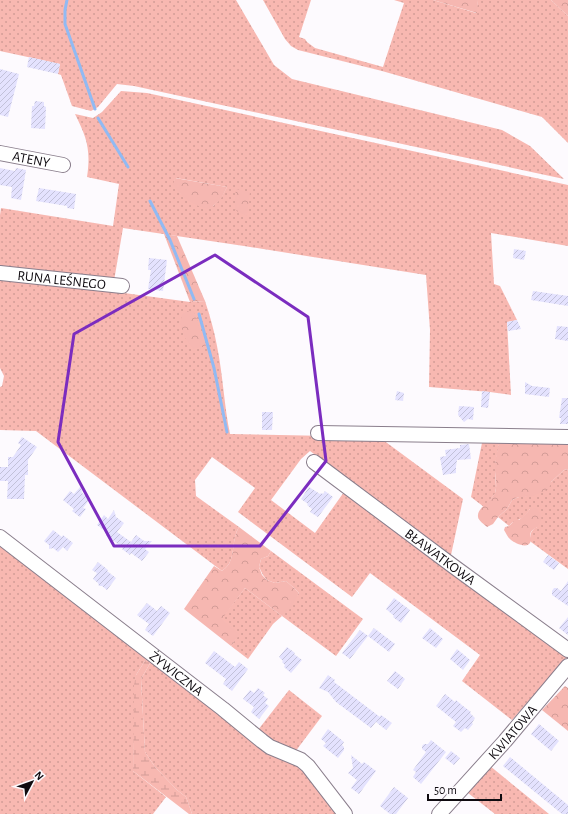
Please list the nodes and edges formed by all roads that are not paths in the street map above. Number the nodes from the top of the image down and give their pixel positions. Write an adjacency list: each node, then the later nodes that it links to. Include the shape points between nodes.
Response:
1 (0, 153): 2 (street, ATENY)
2 (63, 165)
3 (0, 273): 4 (street, RUNA LEŚNEGO)
4 (122, 286)
5 (318, 433): 6 (street)
6 (568, 437)
7 (314, 462): 9 (street, BŁAWATKOWA)
8 (0, 537): 11 (street, ŻYWICZNA, via 270,747 301,760)
9 (568, 650)
10 (568, 666): 12 (street, KWIATOWA, via 501,746)
11 (345, 814)
12 (439, 814)

